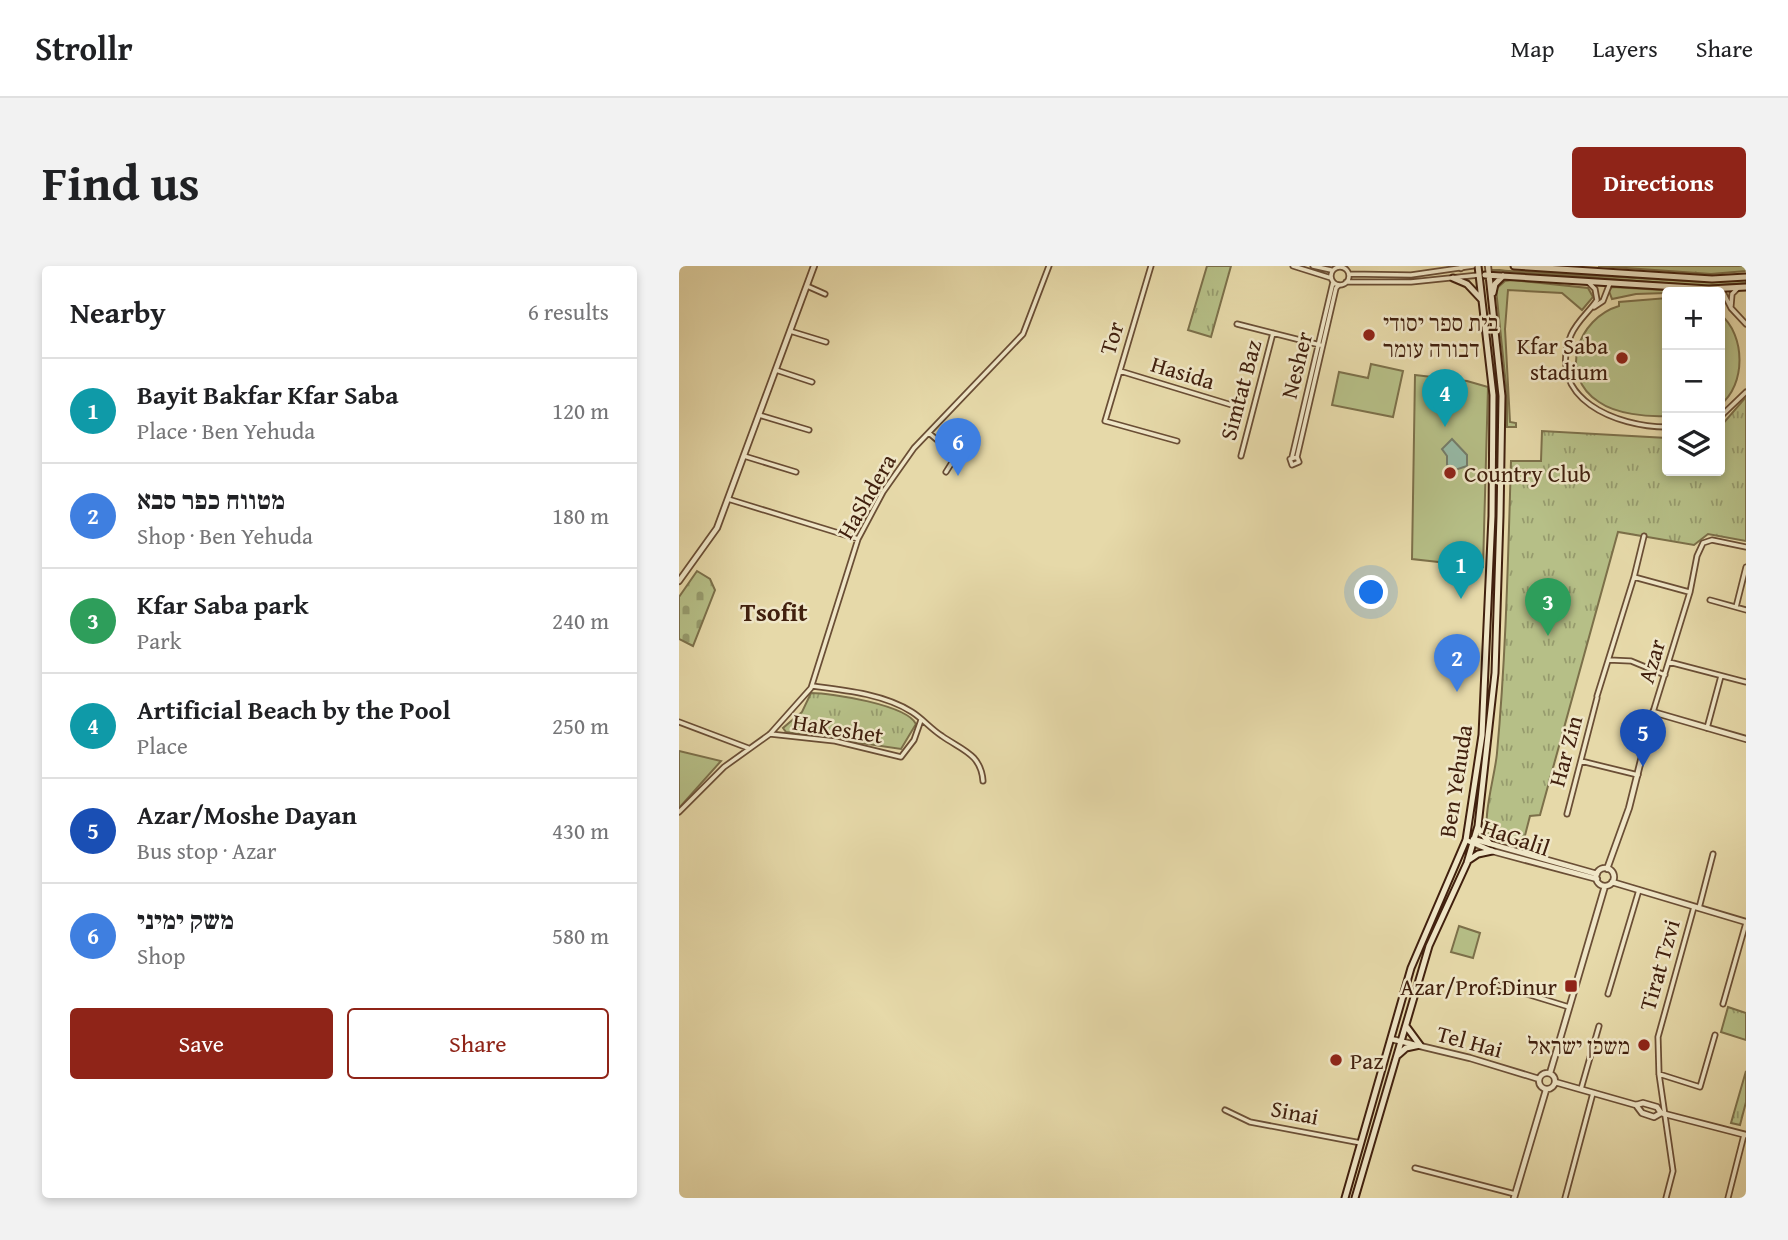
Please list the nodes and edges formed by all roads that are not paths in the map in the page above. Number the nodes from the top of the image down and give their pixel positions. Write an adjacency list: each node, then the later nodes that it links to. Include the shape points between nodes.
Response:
1 (814, 266): 23 (street)
2 (1049, 266): 49 (street, HaShdera, via 1023,334)
3 (1151, 266): 41 (street, Tor)
4 (1293, 266): 18 (street)
5 (1313, 266): 11 (street)
6 (1340, 266): 11 (street); 12 (street)
7 (1475, 266): 10 (street); 13 (main road, Ben Yehuda)
8 (1488, 266): 14 (street, Ben Yehuda)
9 (1514, 266): 16 (main road, via 1712,279)
10 (1463, 267): 12 (street, via 1411,275)
11 (1333, 270): 18 (street)
12 (1349, 274): 20 (street)
13 (1479, 275): 14 (main road); 17 (street); 31 (main road, Ben Yehuda)
14 (1489, 275): 15 (main road); 30 (main road, Ben Yehuda)
15 (1505, 275): 19 (main road); 30 (main road, via 1495,284)
16 (1746, 277)
17 (1454, 278): 20 (street); 31 (main road, via 1467,284)
18 (1332, 280): 22 (street); 39 (street, Nesher)
19 (1579, 280): 21 (main road); 32 (street, via 1595,289 1597,300)
20 (1346, 282): 22 (street)
21 (1613, 282): 24 (main road); 32 (street, via 1606,287 1603,301)
22 (1339, 285): 39 (street, Nesher)
23 (807, 286): 28 (street); 36 (street)
24 (1682, 287)
25 (1746, 287): 27 (main road)
26 (1725, 288): 27 (main road)
27 (1738, 288): 33 (street)
28 (825, 294)
29 (1725, 297): 33 (street)
30 (1492, 300): 85 (main road, Ben Yehuda, via 1502,396 1496,673)
31 (1482, 302): 86 (main road, Ben Yehuda, via 1493,395 1491,563 1482,735)
32 (1592, 307): 47 (street, via 1569,340 1568,371 1576,389 1592,408 1603,413)
33 (1731, 308): 35 (street)
34 (1237, 324): 37 (street)
35 (1746, 324)
36 (790, 331): 38 (street); 40 (street)
37 (1273, 333): 39 (street); 52 (street, Simtat Baz)
38 (826, 342)
39 (1321, 345): 53 (street, Nesher)
40 (776, 370): 42 (street); 46 (street)
41 (1120, 371): 44 (street, Hasida); 50 (street, Tor, via 1105,421)
42 (812, 382)
43 (1746, 392): 45 (street)
44 (1235, 406)
45 (1724, 413)
46 (759, 415): 48 (street); 51 (street)
47 (1662, 427)
48 (809, 430)
49 (929, 433): 55 (street, via 957,456); 58 (street, HaShdera, via 883,492)
50 (1177, 441)
51 (744, 456): 54 (street); 56 (street)
52 (1241, 456)
53 (1294, 457)
54 (796, 472)
55 (946, 472)
56 (728, 499): 58 (street); 62 (street, via 717,528)
57 (1644, 536): 61 (street, Har Zin)
58 (858, 539): 72 (street, HaShdera)
59 (1746, 547): 63 (street, Azar, via 1712,540 1703,543)
60 (1746, 567): 65 (street)
61 (1634, 577): 63 (street); 67 (street, Har Zin)
62 (679, 582)
63 (1690, 592): 68 (street, Azar)
64 (1710, 600): 65 (street)
65 (1736, 607): 66 (street)
66 (1746, 610)
67 (1609, 660): 69 (street, via 1631,661); 80 (street, Har Zin)
68 (1669, 662): 69 (street, Azar); 70 (street)
69 (1665, 675): 73 (street, Azar)
70 (1721, 676): 71 (street); 76 (street)
71 (1746, 682)
72 (812, 686): 74 (street, HaKeshet, via 880,698); 77 (street, HaShdera)
73 (1653, 712): 76 (street); 81 (street, Azar)
74 (921, 720): 77 (street, HaKeshet, via 901,757 835,741); 82 (street, HaKeshet, via 976,757)
75 (679, 722): 79 (street)
76 (1707, 728): 78 (street)
77 (770, 734): 79 (street, HaShdera)
78 (1746, 739)
79 (748, 748): 83 (street, HaShdera)
80 (1580, 761): 81 (street); 84 (street, Har Zin)
81 (1638, 775): 92 (street, Azar)
82 (983, 781)
83 (679, 812)
84 (1567, 814)
85 (1478, 826): 87 (main road, Ben Yehuda); 88 (main road)
86 (1466, 840): 87 (street, HaGalil); 106 (main road, Ben Yehuda, via 1421,941)
87 (1474, 842): 88 (street, HaGalil); 89 (street, HaGalil); 91 (main road, Ben Yehuda)
88 (1489, 843): 93 (street, HaGalil)
89 (1492, 851): 91 (main road, via 1478,853); 93 (street, HaGalil)
90 (1713, 854): 97 (street, Tirat Tzvi)
91 (1467, 863): 103 (main road, Ben Yehuda, via 1429,946)
92 (1607, 869): 93 (street); 94 (street, via 1613,874)
93 (1597, 876): 95 (street)
94 (1612, 882): 95 (street); 96 (street)
95 (1605, 886): 102 (street)
96 (1639, 890): 97 (street); 100 (street)
97 (1696, 907): 98 (street); 111 (street, Tirat Tzvi, via 1660,1024)
98 (1746, 922): 101 (street)
99 (1494, 984): 102 (street)
100 (1608, 994)
101 (1723, 1004)
102 (1569, 1007): 110 (street)
103 (1405, 1024): 107 (main road, Ben Yehuda); 108 (main road)
104 (1599, 1026): 114 (street)
105 (1715, 1035): 111 (street, via 1700,1087)
106 (1391, 1039): 107 (street, Tel Hai); 121 (main road, Ben Yehuda)
107 (1401, 1041): 108 (street, Tel Hai); 109 (main road, Ben Yehuda)
108 (1420, 1045): 109 (main road, via 1406,1048); 112 (street, Tel Hai)
109 (1396, 1059): 125 (main road, Ben Yehuda)
110 (1550, 1073): 112 (street); 113 (street)
111 (1659, 1074): 119 (street, Tirat Tzvi)
112 (1539, 1079): 115 (street)
113 (1555, 1082): 114 (street); 115 (street)
114 (1581, 1089): 116 (street)
115 (1546, 1090): 123 (street)
116 (1593, 1093): 117 (street); 126 (street)
117 (1636, 1105): 119 (street, via 1657,1107); 119 (street, via 1642,1113)
118 (1225, 1110): 121 (street, Sinai, via 1250,1122)
119 (1664, 1114): 120 (street); 127 (street, Tirat Tzvi, via 1673,1171)
120 (1745, 1135): 128 (street)
121 (1361, 1143): 124 (main road, Ben Yehuda)
122 (1415, 1168): 123 (street)
123 (1514, 1196)
124 (1345, 1198)
125 (1355, 1198)
126 (1565, 1198)
127 (1666, 1198)
128 (1728, 1198)

